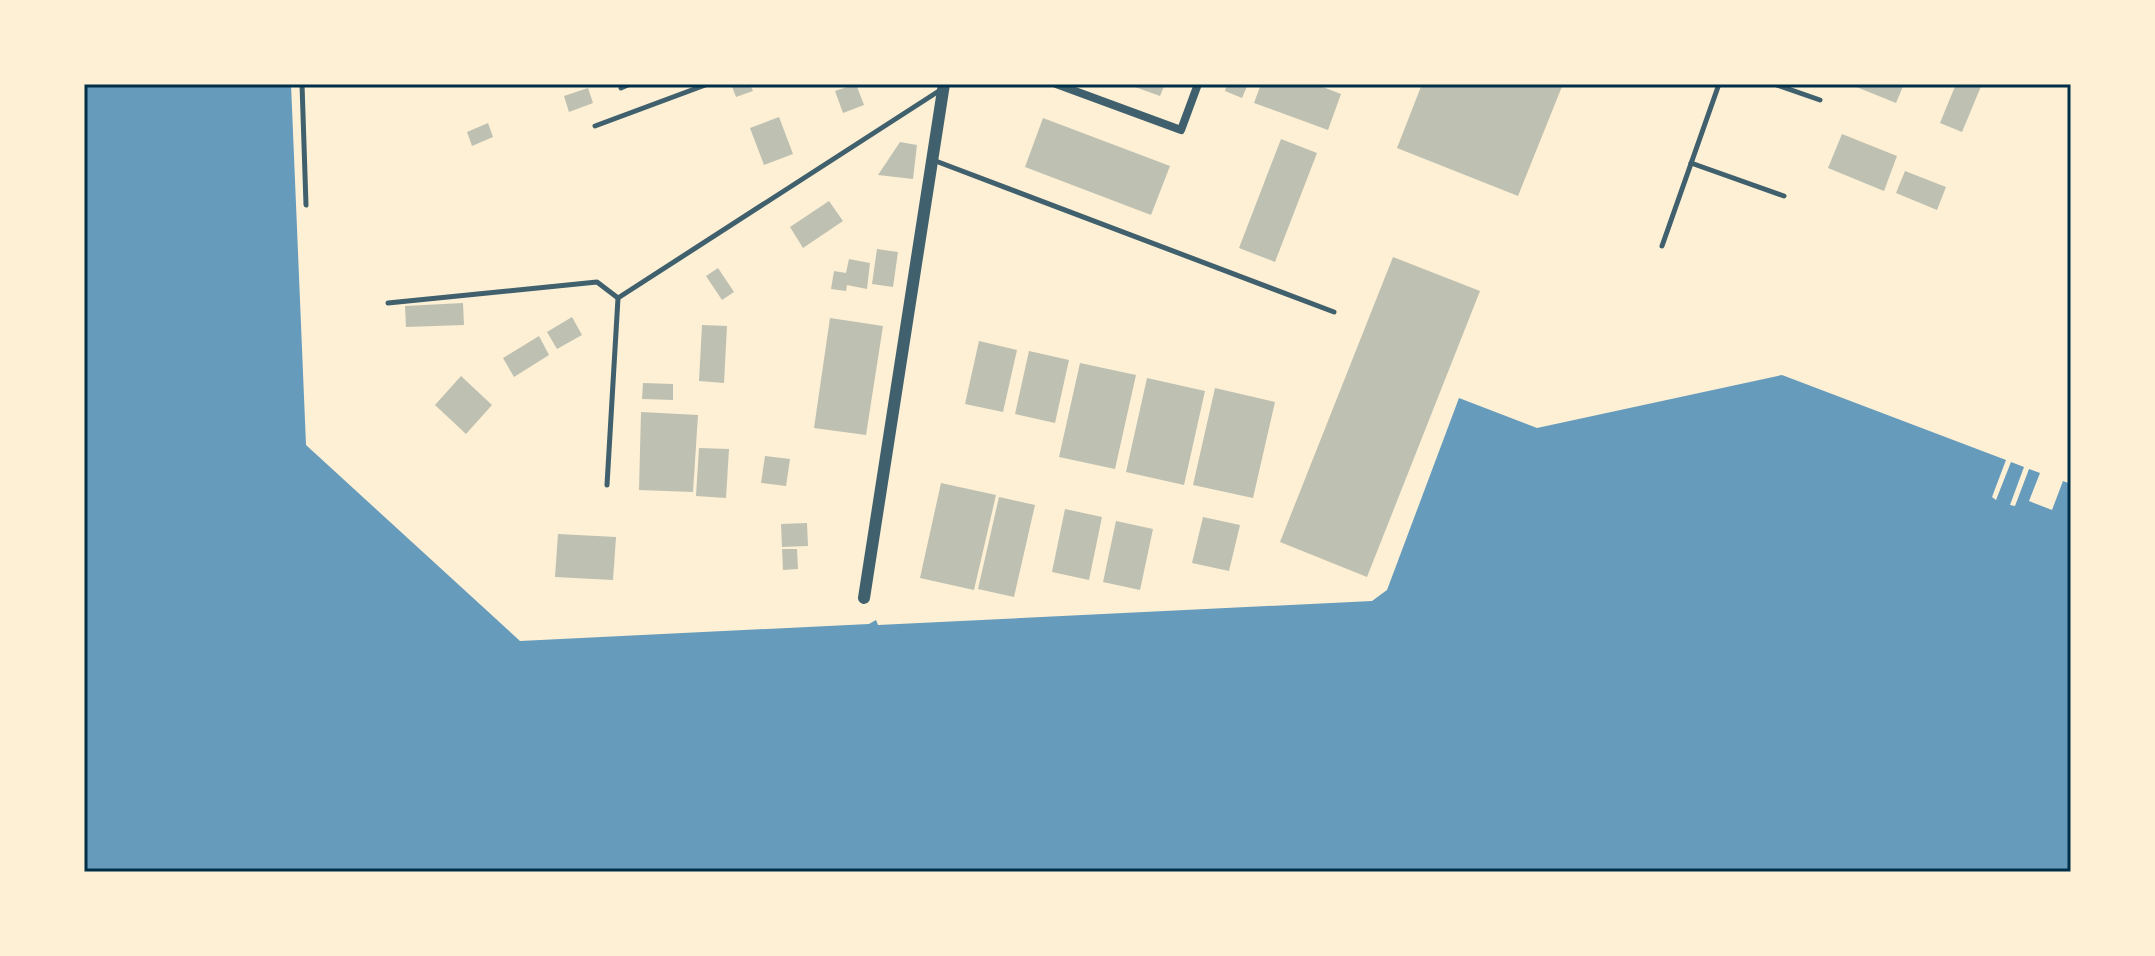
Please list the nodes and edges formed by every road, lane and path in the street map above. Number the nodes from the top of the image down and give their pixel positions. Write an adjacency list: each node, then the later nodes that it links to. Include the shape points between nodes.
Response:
1 (302, 84): 15 (lane)
2 (630, 84): 9 (lane)
3 (708, 84): 11 (lane)
4 (1056, 84): 5 (street, via 1181,130)
5 (1198, 84)
6 (1719, 84): 13 (lane)
7 (1774, 84): 10 (lane)
8 (943, 86): 12 (street); 17 (lane)
9 (621, 88)
10 (1820, 100)
11 (595, 126)
12 (932, 160): 19 (lane); 21 (street)
13 (1691, 163): 14 (lane); 16 (lane)
14 (1784, 196)
15 (306, 205)
16 (1662, 246)
17 (618, 298): 18 (lane, via 597,282); 20 (lane)
18 (388, 303)
19 (1334, 312)
20 (607, 485)
21 (864, 598)

